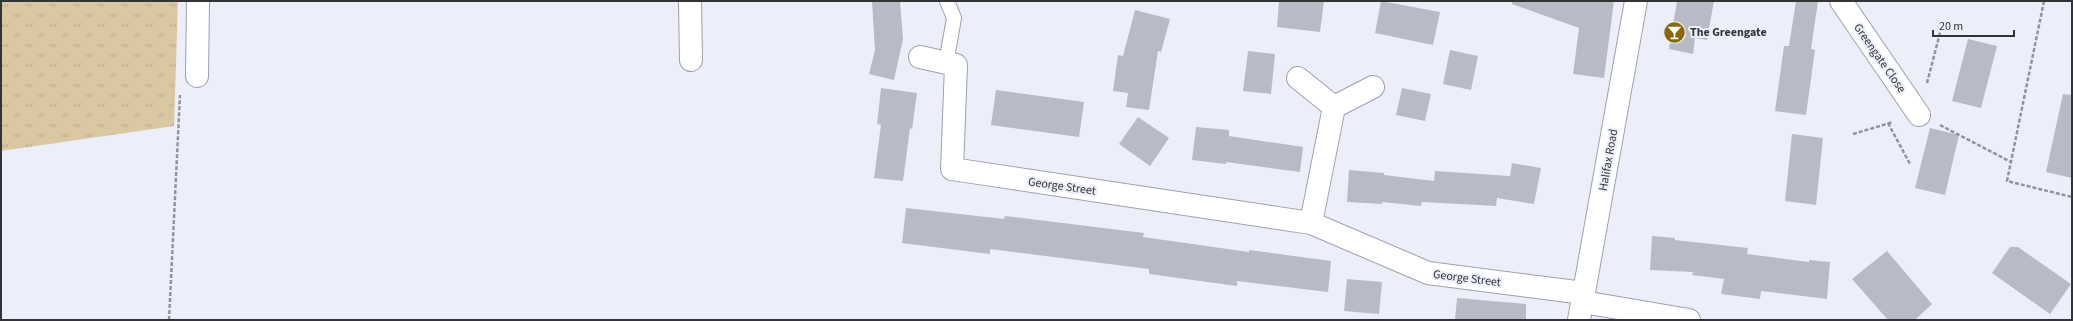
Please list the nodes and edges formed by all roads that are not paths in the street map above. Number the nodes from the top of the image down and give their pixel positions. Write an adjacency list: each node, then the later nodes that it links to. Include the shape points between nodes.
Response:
1 (198, 1): 9 (main road)
2 (690, 1): 7 (main road)
3 (947, 1): 8 (lane, via 954,18)
4 (1636, 1): 15 (main road, Halifax Road)
5 (1841, 1): 13 (main road, Greengate Close)
6 (920, 57): 8 (main road)
7 (691, 60)
8 (946, 63): 14 (main road, George Street, via 956,65 952,170)
9 (197, 76)
10 (1298, 78): 12 (main road)
11 (1373, 87): 12 (main road)
12 (1334, 107): 14 (main road)
13 (1920, 115)
14 (1311, 223): 15 (main road, George Street, via 1428,273)
15 (1582, 305): 16 (main road, George Street)
16 (1689, 320)

